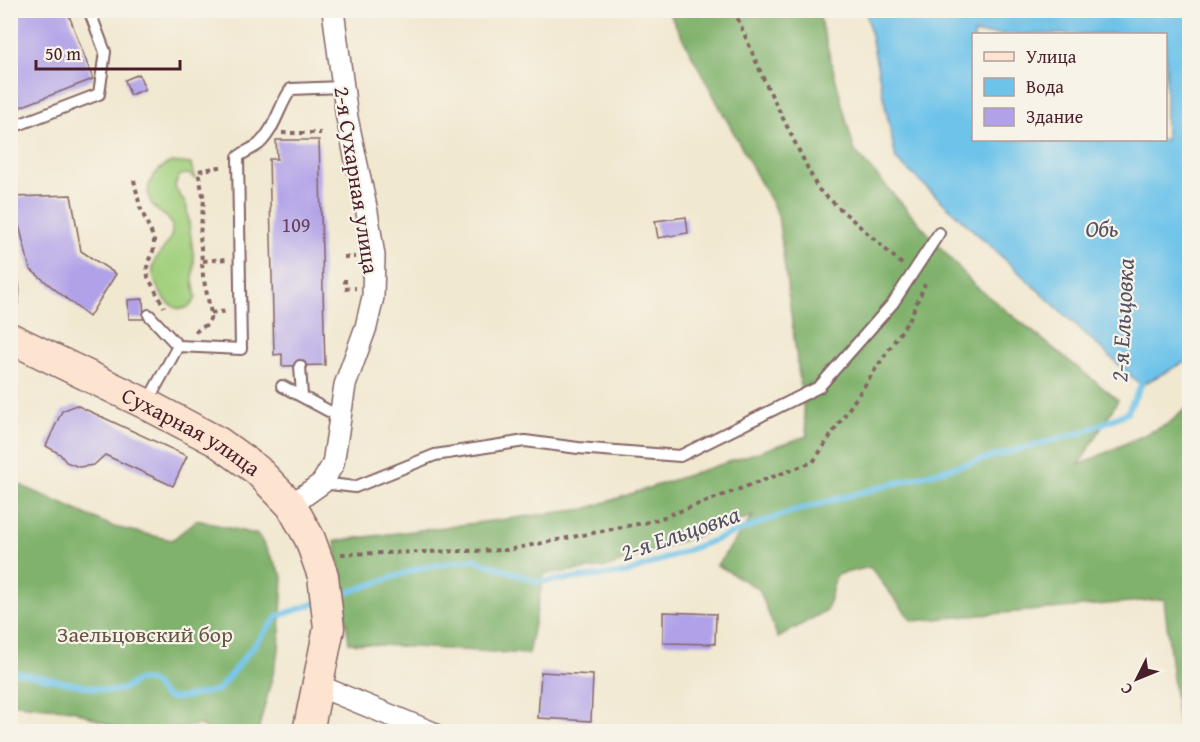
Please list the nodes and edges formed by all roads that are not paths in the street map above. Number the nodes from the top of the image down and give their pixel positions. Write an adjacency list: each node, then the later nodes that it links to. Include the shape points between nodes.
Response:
1 (89, 10): 4 (lane, via 105,52 99,94)
2 (333, 10): 3 (street, 2-я Сухарная улица)
3 (342, 87): 10 (lane, via 291,89 267,134 237,160 242,347 239,350); 15 (street, 2-я Сухарная улица, via 375,264 373,297 345,385)
4 (10, 128)
5 (939, 233): 16 (lane, via 893,303 819,387 680,456 525,441 435,455 355,487)
6 (10, 272): 7 (lane, via 14,283)
7 (10, 308)
8 (149, 315): 10 (lane)
9 (10, 338): 14 (street, Сухарная улица)
10 (178, 346): 14 (lane)
11 (300, 366): 13 (lane)
12 (282, 386): 13 (lane)
13 (302, 396): 15 (lane)
14 (146, 404): 17 (street, Сухарная улица, via 218,442 256,470)
15 (340, 417): 16 (street, 2-я Сухарная улица, via 333,464)
16 (322, 483): 17 (street)
17 (291, 505): 18 (street, Сухарная улица, via 320,566 329,628)
18 (319, 686): 19 (street, Сухарная улица); 20 (street)
19 (308, 732)
20 (431, 732)

